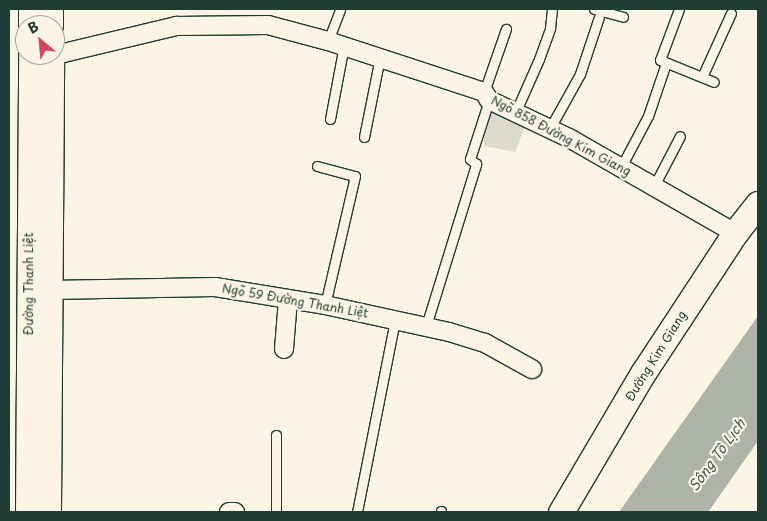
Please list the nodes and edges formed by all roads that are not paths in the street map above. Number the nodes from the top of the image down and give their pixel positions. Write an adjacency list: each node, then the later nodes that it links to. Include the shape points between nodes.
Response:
1 (340, 9): 9 (lane)
2 (552, 9): 18 (lane, via 550,28 539,60)
3 (594, 9): 6 (lane)
4 (679, 9): 12 (lane, via 660,60)
5 (731, 13): 15 (lane)
6 (623, 17)
7 (599, 18): 20 (lane, via 580,74)
8 (506, 29): 17 (lane)
9 (336, 43): 10 (street, Ngõ 858 Đường Kim Giang, via 268,25 176,26); 11 (street, Ngõ 858 Đường Kim Giang); 19 (lane)
10 (65, 50)
11 (380, 56): 17 (street, Ngõ 858 Đường Kim Giang); 22 (lane)
12 (666, 63): 15 (lane); 24 (lane, via 648,116)
13 (44, 65): 28 (street, Đường Thanh Liệt)
14 (44, 65): 36 (street, Đường Thanh Liệt)
15 (702, 77): 16 (lane)
16 (714, 82)
17 (486, 96): 18 (street, Ngõ 858 Đường Kim Giang); 32 (lane, via 470,159 476,164 446,252)
18 (516, 111): 20 (street, Ngõ 858 Đường Kim Giang)
19 (330, 119)
20 (550, 128): 24 (street, Ngõ 858 Đường Kim Giang)
21 (680, 136): 25 (lane)
22 (364, 137)
23 (317, 166): 30 (lane, via 355,176)
24 (621, 167): 25 (street, Ngõ 858 Đường Kim Giang)
25 (654, 186): 27 (street, Ngõ 858 Đường Kim Giang)
26 (758, 204): 27 (street, Đường Kim Giang)
27 (735, 233): 42 (street, Đường Kim Giang, via 643,373)
28 (49, 290): 29 (street, Ngõ 59 Đường Thanh Liệt, via 216,287); 37 (street, Đường Thanh Liệt)
29 (288, 299): 30 (street, Ngõ 59 Đường Thanh Liệt); 33 (street)
30 (325, 305): 31 (street, Ngõ 59 Đường Thanh Liệt)
31 (395, 320): 32 (street, Ngõ 59 Đường Thanh Liệt); 41 (lane)
32 (426, 326): 34 (street, Ngõ 59 Đường Thanh Liệt, via 485,343)
33 (284, 349)
34 (532, 369)
35 (276, 435): 40 (lane)
36 (28, 512)
37 (48, 512)
38 (229, 512): 39 (street)
39 (235, 512)
40 (276, 512)
41 (358, 512)
42 (562, 512)

